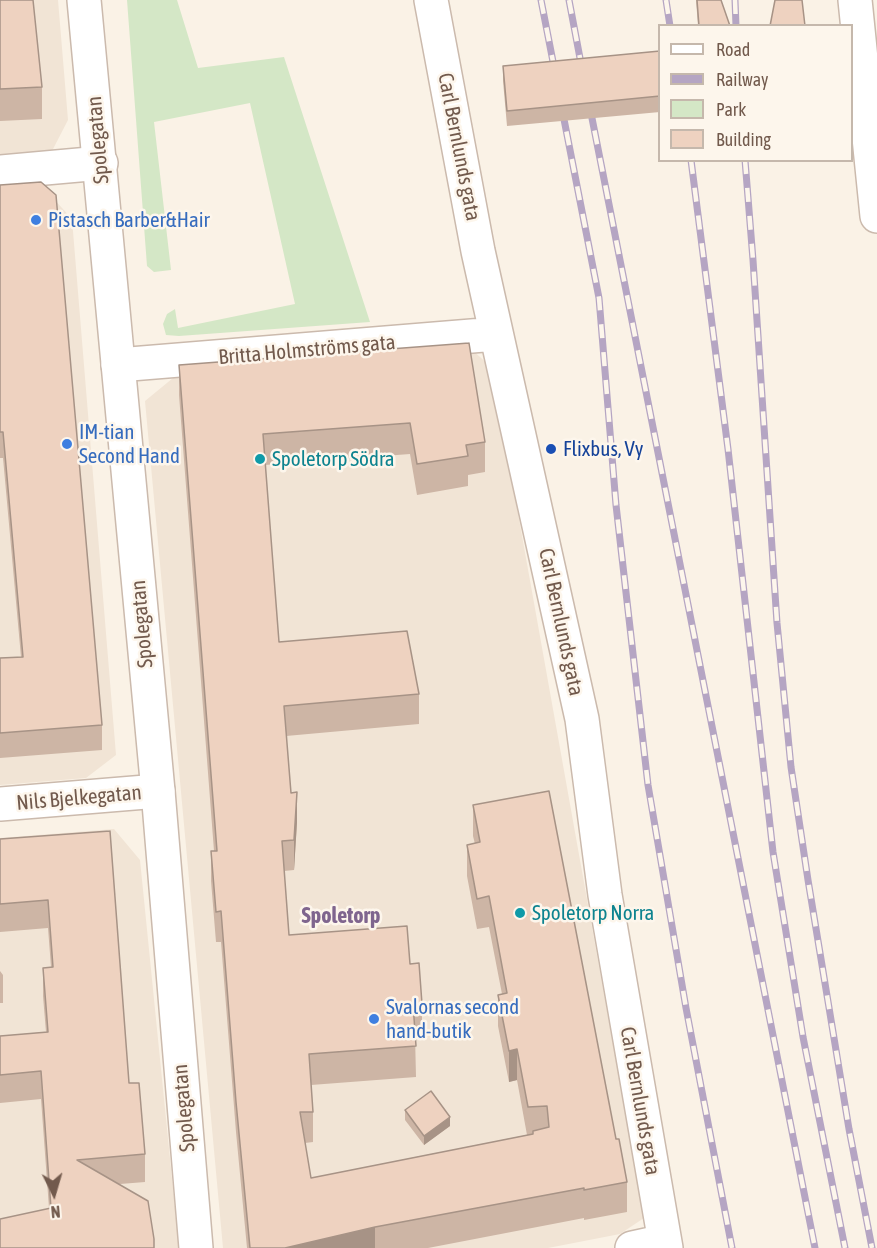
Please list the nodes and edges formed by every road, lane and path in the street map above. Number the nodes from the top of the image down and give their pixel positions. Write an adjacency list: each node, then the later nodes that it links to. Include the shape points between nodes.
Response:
1 (84, 0): 4 (street, Spolegatan)
2 (431, 0): 7 (street, Carl Bernlunds gata)
3 (855, 0): 6 (street)
4 (101, 164): 5 (street); 8 (street, Spolegatan)
5 (0, 172)
6 (877, 216)
7 (496, 334): 8 (street, Britta Holmströms gata); 11 (street, Carl Bernlunds gata, via 582,719 605,895)
8 (118, 365): 9 (street, Spolegatan)
9 (158, 791): 10 (street, Nils Bjelkegatan); 12 (street, Spolegatan)
10 (0, 804)
11 (665, 1244): 13 (street)
12 (196, 1248)
13 (632, 1248)

